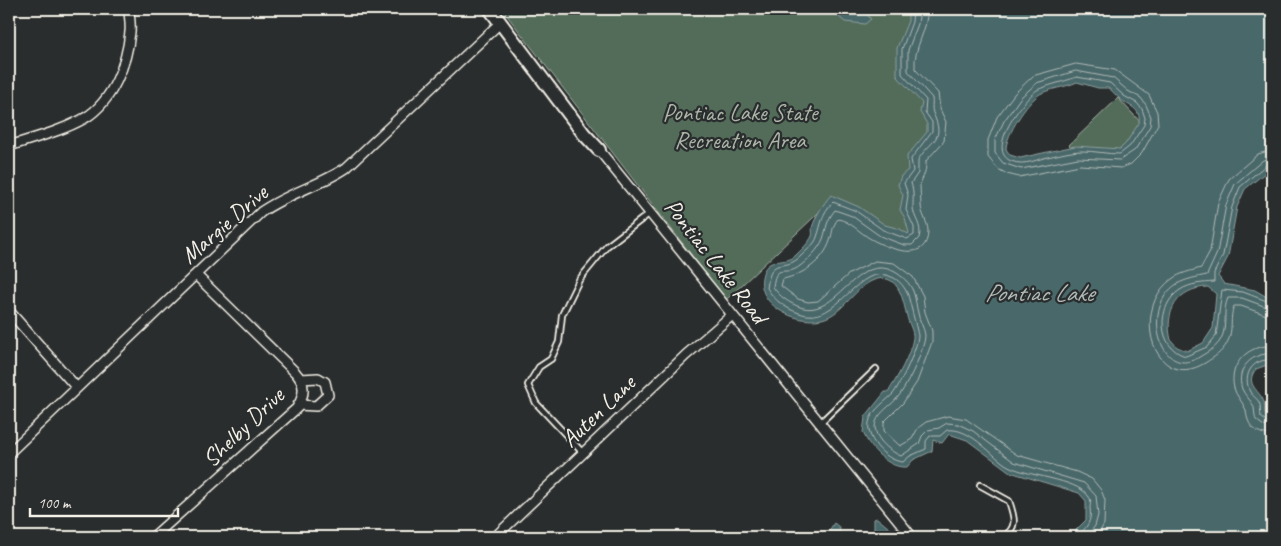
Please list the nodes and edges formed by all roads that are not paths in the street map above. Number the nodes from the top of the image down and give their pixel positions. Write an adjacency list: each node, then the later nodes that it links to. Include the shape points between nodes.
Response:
1 (129, 9): 4 (street, via 131,30 124,63 118,79 98,109 69,125)
2 (490, 9): 3 (street, Pontiac Lake Road)
3 (500, 23): 5 (street, Pontiac Lake Road); 7 (street, Margie Drive, via 346,168 331,178 287,195 261,212)
4 (9, 146)
5 (599, 150): 6 (street, Pontiac Lake Road)
6 (650, 213): 9 (street, Pontiac Lake Road); 16 (lane, via 607,246 579,280 562,315 560,342 551,359 539,367 528,385 536,403)
7 (196, 275): 11 (street, Shelby Drive); 12 (street, Margie Drive)
8 (9, 311): 12 (street)
9 (731, 316): 14 (street, Pontiac Lake Road); 16 (street, Auten Lane)
10 (876, 369): 14 (lane)
11 (301, 379): 13 (street, Shelby Drive, via 303,392); 13 (street, via 318,378 325,382 328,395 316,406)
12 (77, 388): 15 (street, Margie Drive)
13 (298, 405): 18 (street, Shelby Drive)
14 (819, 424): 20 (street, Pontiac Lake Road)
15 (9, 453)
16 (583, 453): 19 (street, Auten Lane)
17 (980, 485): 21 (lane, via 1009,501 1014,527)
18 (153, 537)
19 (495, 537)
20 (912, 537)
21 (1002, 537)

